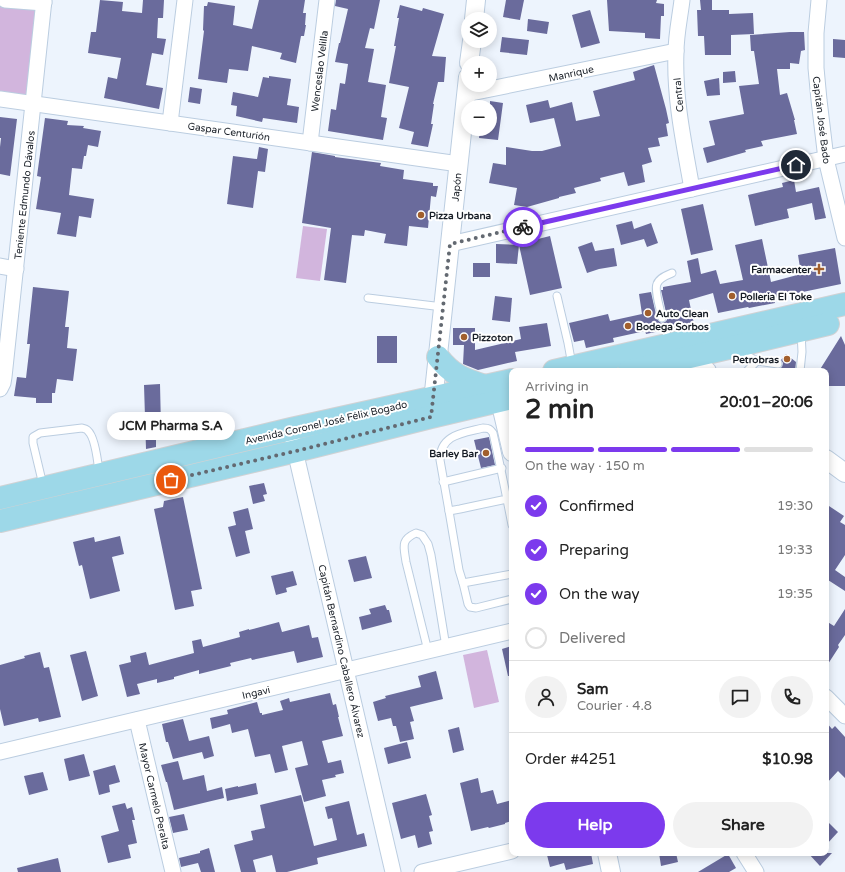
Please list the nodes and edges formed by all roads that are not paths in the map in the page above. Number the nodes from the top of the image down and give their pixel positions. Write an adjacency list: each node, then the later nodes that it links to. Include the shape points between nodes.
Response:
1 (5, 0): 7 (street)
2 (185, 0): 14 (street)
3 (327, 0): 15 (street, Wenceslao Velilla)
4 (476, 0): 8 (street)
5 (682, 0): 9 (street, Central)
6 (819, 0): 17 (street, Capitán José Bado, via 816,68)
7 (44, 2): 13 (street, Teniente Edmundo Dávalos)
8 (475, 12)
9 (676, 51): 10 (street, Manrique); 19 (street, Central, via 679,114)
10 (497, 81)
11 (466, 92): 18 (street, Japón)
12 (0, 99): 13 (street, Gaspar Centurión)
13 (34, 104): 14 (street, Gaspar Centurión); 23 (street, Teniente Edmundo Dávalos)
14 (170, 123): 15 (street, Gaspar Centurión)
15 (310, 143): 18 (street, Gaspar Centurión)
16 (845, 154): 17 (street)
17 (826, 158): 19 (street); 20 (street, Capitán José Bado)
18 (458, 164): 21 (street, Japón)
19 (692, 189): 21 (street)
20 (845, 238)
21 (450, 244): 28 (street, Japón)
22 (0, 266): 23 (street)
23 (16, 269): 45 (street, Teniente Edmundo Dávalos, via 4,377)
24 (672, 273): 29 (lane, via 656,285)
25 (557, 296): 38 (lane, via 568,343)
26 (368, 298): 28 (lane)
27 (845, 304): 32 (main road)
28 (443, 307): 34 (street, Japón)
29 (662, 318)
30 (845, 319): 31 (main road)
31 (800, 330): 33 (main road); 43 (lane, via 802,352)
32 (668, 337): 35 (street); 39 (main road)
33 (732, 347): 35 (main road); 36 (lane)
34 (438, 356): 46 (main road, via 446,367 460,377); 47 (street, Japón)
35 (689, 357): 40 (main road); 41 (street)
36 (757, 361): 37 (lane); 42 (lane)
37 (778, 364)
38 (563, 368)
39 (566, 368)
40 (642, 368)
41 (703, 368)
42 (750, 368)
43 (799, 368)
44 (509, 383): 46 (main road, Avenida Coronel José Félix Bogado)
45 (0, 389)
46 (499, 395): 47 (main road, Avenida Coronel José Félix Bogado); 49 (street)
47 (432, 408): 48 (main road, Avenida Coronel José Félix Bogado); 50 (main road, Avenida Coronel José Félix Bogado)
48 (290, 429): 50 (street, Capitán Bernardino Caballero Álvarez); 54 (main road, Avenida Coronel José Félix Bogado)
49 (509, 439)
50 (296, 451): 60 (main road, Avenida Coronel José Félix Bogado); 67 (street, Capitán Bernardino Caballero Álvarez)
51 (829, 461): 53 (street)
52 (502, 468): 55 (lane); 55 (lane, via 493,433 491,429 483,428 451,437 443,446 440,460); 58 (lane)
53 (845, 473)
54 (100, 474): 56 (main road, Avenida Coronel José Félix Bogado); 56 (lane, via 94,443 87,429 40,433 34,437 33,443)
55 (443, 482): 59 (lane)
56 (43, 488): 57 (main road, Avenida Coronel José Félix Bogado)
57 (6, 495)
58 (509, 499): 59 (lane)
59 (449, 511): 62 (lane)
60 (0, 521)
61 (509, 575): 62 (lane)
62 (463, 583): 63 (lane, via 470,607 476,608)
63 (509, 600)
64 (509, 632): 65 (street, Ingavi)
65 (446, 647): 66 (street, Ingavi); 66 (lane, via 431,555 422,535 416,533 405,540 404,550)
66 (428, 651): 67 (street, Ingavi)
67 (346, 670): 70 (street, Ingavi); 76 (street, Capitán Bernardino Caballero Álvarez)
68 (829, 701): 69 (street)
69 (845, 716)
70 (137, 720): 71 (street, Ingavi); 75 (street, Mayor Carmelo Peralta)
71 (0, 752)
72 (509, 852): 77 (street)
73 (608, 856): 78 (street)
74 (746, 856): 79 (street)
75 (173, 872)
76 (393, 872)
77 (422, 872)
78 (612, 872)
79 (756, 872)

